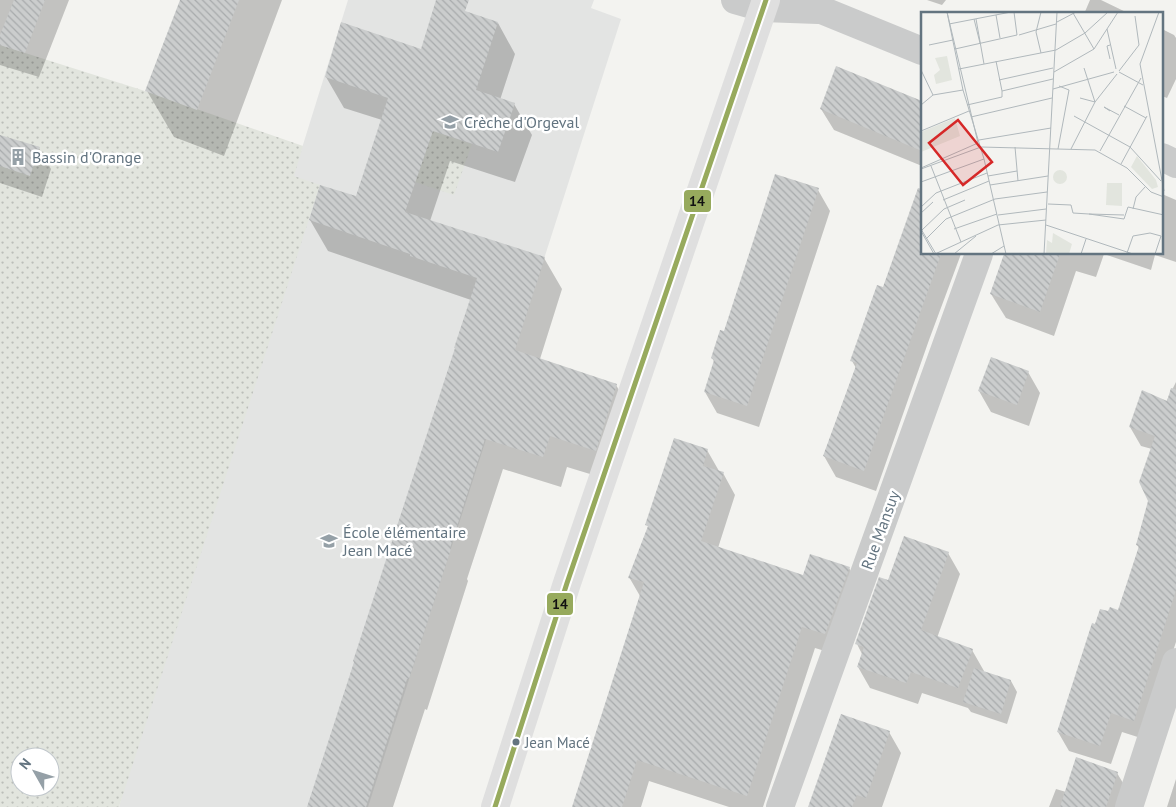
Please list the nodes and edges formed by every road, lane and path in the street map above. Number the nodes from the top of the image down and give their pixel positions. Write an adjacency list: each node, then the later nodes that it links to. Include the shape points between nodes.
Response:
1 (735, 0): 2 (street)
2 (765, 4): 3 (street); 9 (main road, via 567,583)
3 (810, 5): 4 (street)
4 (921, 51)
5 (1164, 159): 6 (street)
6 (1176, 164)
7 (979, 255): 10 (street, Rue Mansuy)
8 (1176, 662): 11 (street)
9 (496, 807)
10 (780, 807)
11 (1129, 807)

